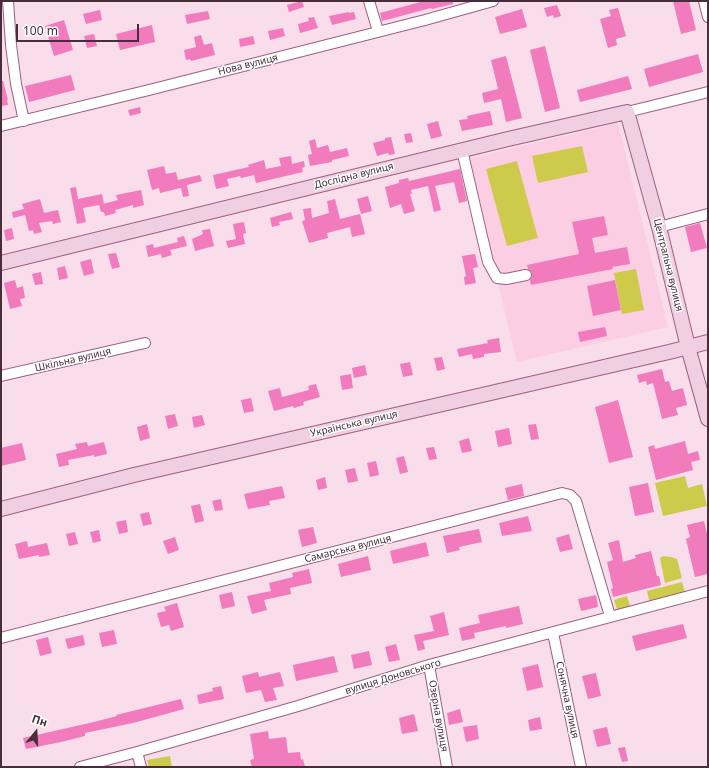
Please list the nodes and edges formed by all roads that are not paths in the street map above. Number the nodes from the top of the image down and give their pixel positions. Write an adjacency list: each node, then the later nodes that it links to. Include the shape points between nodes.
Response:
1 (8, 1): 9 (street, via 15,76)
2 (369, 1): 6 (street)
3 (493, 1): 6 (street, Нова вулиця)
4 (704, 1): 5 (street)
5 (708, 16)
6 (378, 32): 9 (street, Нова вулиця)
7 (708, 92): 8 (street, Дослідна вулиця)
8 (627, 112): 11 (street, Дослідна вулиця); 13 (street, Центральна вулиця)
9 (24, 121): 10 (street, Нова вулиця)
10 (1, 126)
11 (462, 150): 14 (street, Дослідна вулиця); 15 (street, via 488,262 497,278)
12 (708, 214): 13 (street)
13 (659, 227): 18 (street, Центральна вулиця)
14 (1, 263)
15 (526, 275)
16 (708, 342): 18 (street, Українська вулиця)
17 (145, 343): 19 (street, Шкільна вулиця)
18 (688, 347): 20 (street, Центральна вулиця); 21 (street, Українська вулиця, via 134,475)
19 (1, 376)
20 (708, 419)
21 (1, 509)
22 (708, 590): 23 (street, вулиця Доновського)
23 (610, 616): 24 (street, вулиця Доновського); 25 (street, Самарська вулиця, via 576,500 562,494)
24 (553, 633): 26 (street, вулиця Доновського); 31 (street, Сонячна вулиця)
25 (1, 638)
26 (429, 665): 27 (street, вулиця Доновського); 30 (street, Озерна вулиця)
27 (137, 752): 28 (street, вулиця Доновського); 29 (street)
28 (80, 767)
29 (141, 767)
30 (447, 767)
31 (581, 767)

